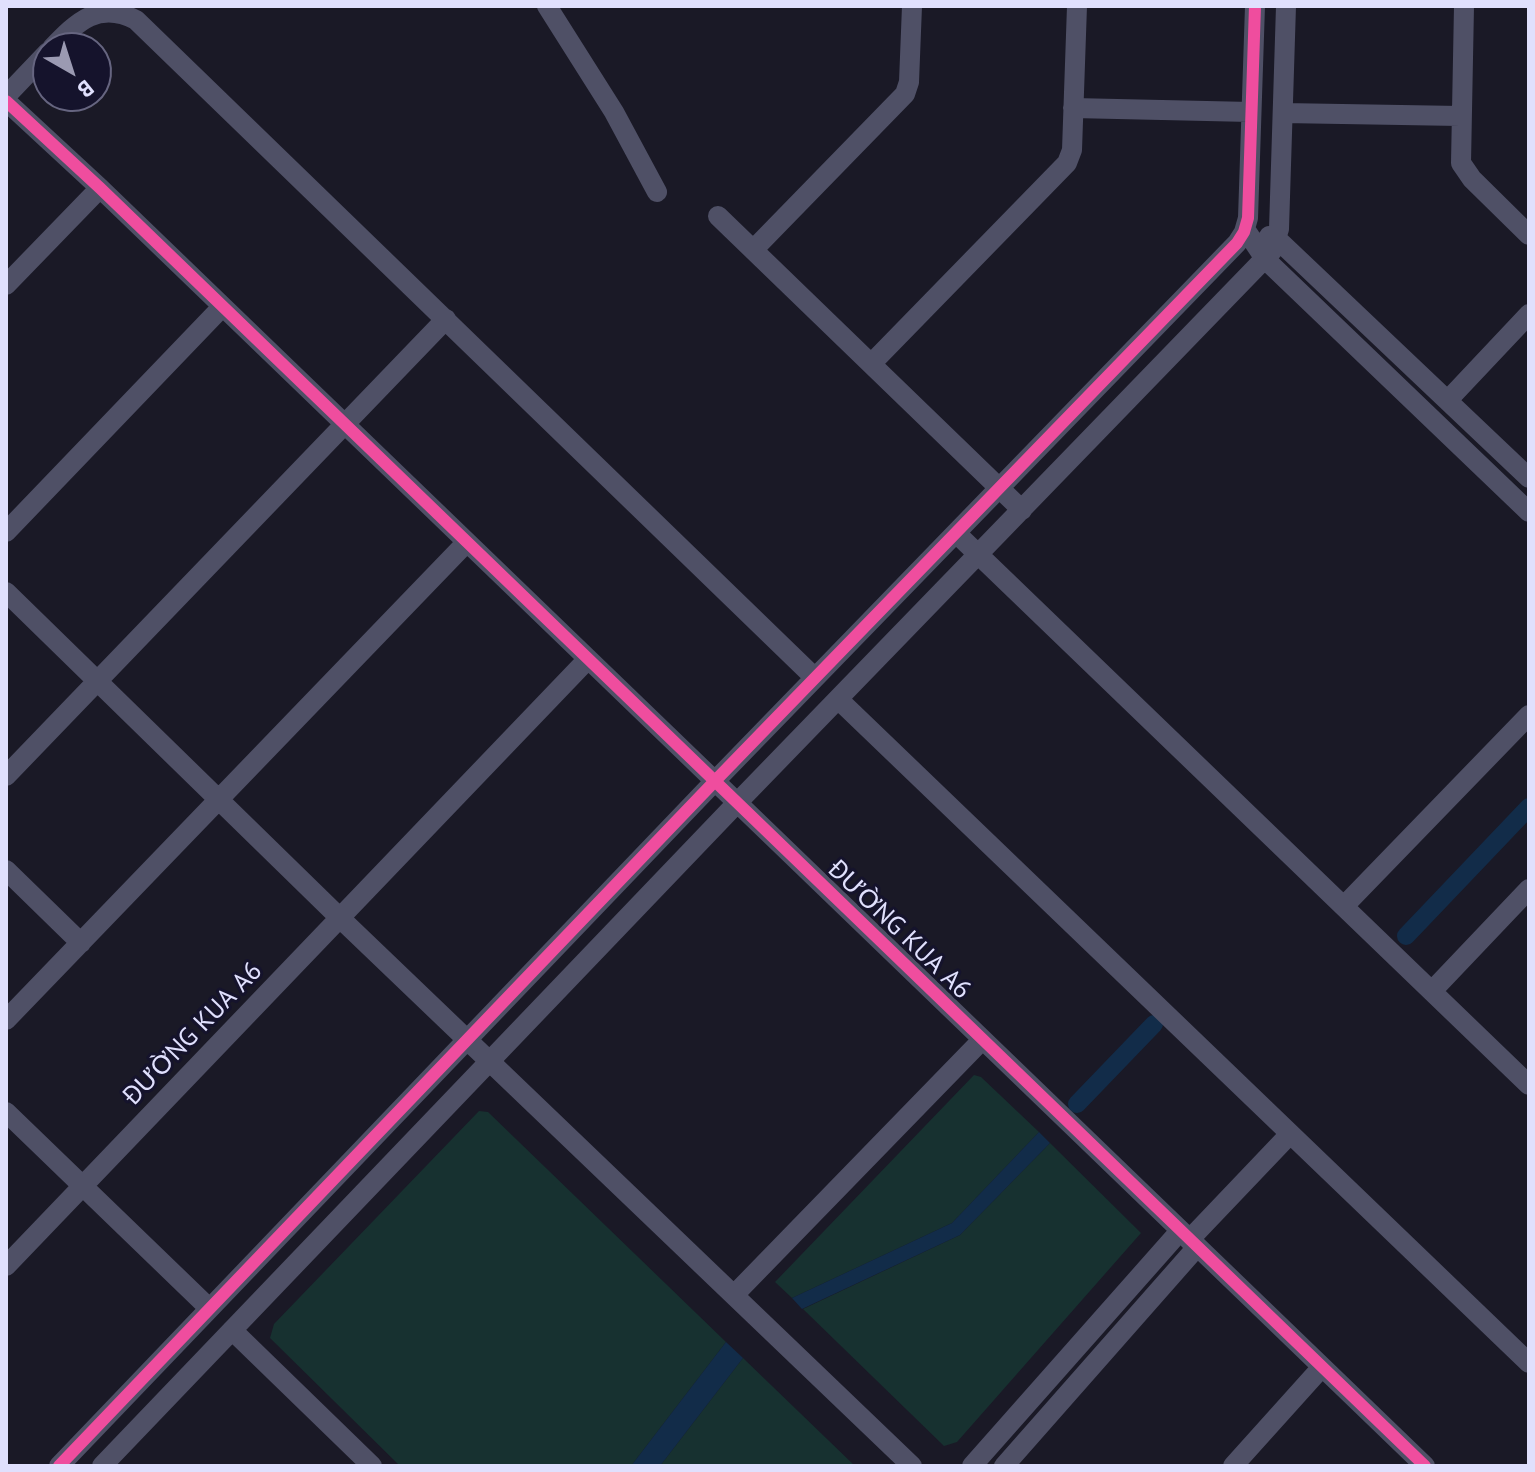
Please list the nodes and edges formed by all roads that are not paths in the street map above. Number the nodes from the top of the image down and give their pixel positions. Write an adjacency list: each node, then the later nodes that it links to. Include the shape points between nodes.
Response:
1 (547, 6): 15 (street)
2 (912, 6): 20 (street, via 905,94)
3 (1077, 6): 10 (street)
4 (1464, 6): 13 (street)
5 (1254, 11): 6 (street); 11 (street)
6 (1286, 12): 12 (street)
7 (69, 32): 25 (street, via 89,13 110,9 128,14)
8 (32, 70): 9 (street)
9 (6, 99): 14 (street, ĐƯỜNG KUA A6)
10 (1073, 108): 11 (street); 26 (street, via 1072,150 1064,168)
11 (1251, 112): 17 (street)
12 (1283, 113): 13 (street); 19 (street)
13 (1460, 116): 18 (street, via 1461,163 1466,172)
14 (100, 188): 22 (street); 23 (street, ĐƯỜNG KUA A6)
15 (657, 192)
16 (718, 216): 20 (street)
17 (1245, 229): 19 (street); 21 (street); 30 (street)
18 (1529, 235)
19 (1277, 239): 21 (street); 27 (street)
20 (753, 250): 26 (street)
21 (1265, 259): 31 (street); 32 (street)
22 (6, 285)
23 (222, 307): 28 (street, ĐƯỜNG KUA A6); 33 (street)
24 (1529, 314): 27 (street)
25 (446, 319): 28 (street); 39 (street)
26 (871, 364): 30 (street)
27 (1448, 400): 29 (street)
28 (344, 425): 35 (street, ĐƯỜNG KUA A6); 40 (street)
29 (1529, 478)
30 (1000, 488): 31 (street); 34 (street)
31 (1022, 510): 36 (street)
32 (1529, 512)
33 (6, 532)
34 (956, 533): 36 (street); 39 (street)
35 (466, 543): 38 (street, ĐƯỜNG KUA A6); 45 (street)
36 (979, 555): 41 (street); 49 (street)
37 (6, 592): 40 (street)
38 (587, 660): 44 (street, ĐƯỜNG KUA A6); 50 (street, ĐƯỜNG KUA A6)
39 (815, 678): 44 (street)
40 (98, 681): 43 (street); 45 (street)
41 (838, 699): 46 (street); 59 (street)
42 (1529, 715): 49 (street)
43 (6, 776)
44 (714, 782): 46 (street, ĐƯỜNG KUA A6); 54 (street)
45 (220, 799): 50 (street); 51 (street)
46 (736, 804): 55 (street, ĐƯỜNG KUA A6); 56 (street)
47 (6, 870): 51 (street)
48 (1529, 889): 52 (street)
49 (1344, 906): 52 (street)
50 (340, 918): 54 (street); 60 (street, ĐƯỜNG KUA A6)
51 (81, 943): 53 (street)
52 (1432, 991): 57 (street)
53 (6, 1020)
54 (468, 1040): 56 (street); 64 (street)
55 (982, 1040): 61 (street, ĐƯỜNG KUA A6); 63 (street)
56 (490, 1061): 63 (street); 65 (street)
57 (1529, 1085)
58 (6, 1112): 60 (street)
59 (1290, 1134): 61 (street); 66 (street)
60 (83, 1187): 62 (street, ĐƯỜNG KUA A6); 64 (street)
61 (1189, 1239): 67 (street, ĐƯỜNG KUA A6); 72 (street); 73 (street)
62 (6, 1266)
63 (734, 1295): 71 (street)
64 (209, 1308): 68 (street)
65 (232, 1330): 69 (street); 70 (street)
66 (1529, 1363)
67 (1322, 1367): 74 (street); 75 (street, ĐƯỜNG KUA A6)
68 (59, 1466)
69 (102, 1466)
70 (372, 1466)
71 (912, 1466)
72 (972, 1466)
73 (1004, 1466)
74 (1233, 1466)
75 (1425, 1466)

